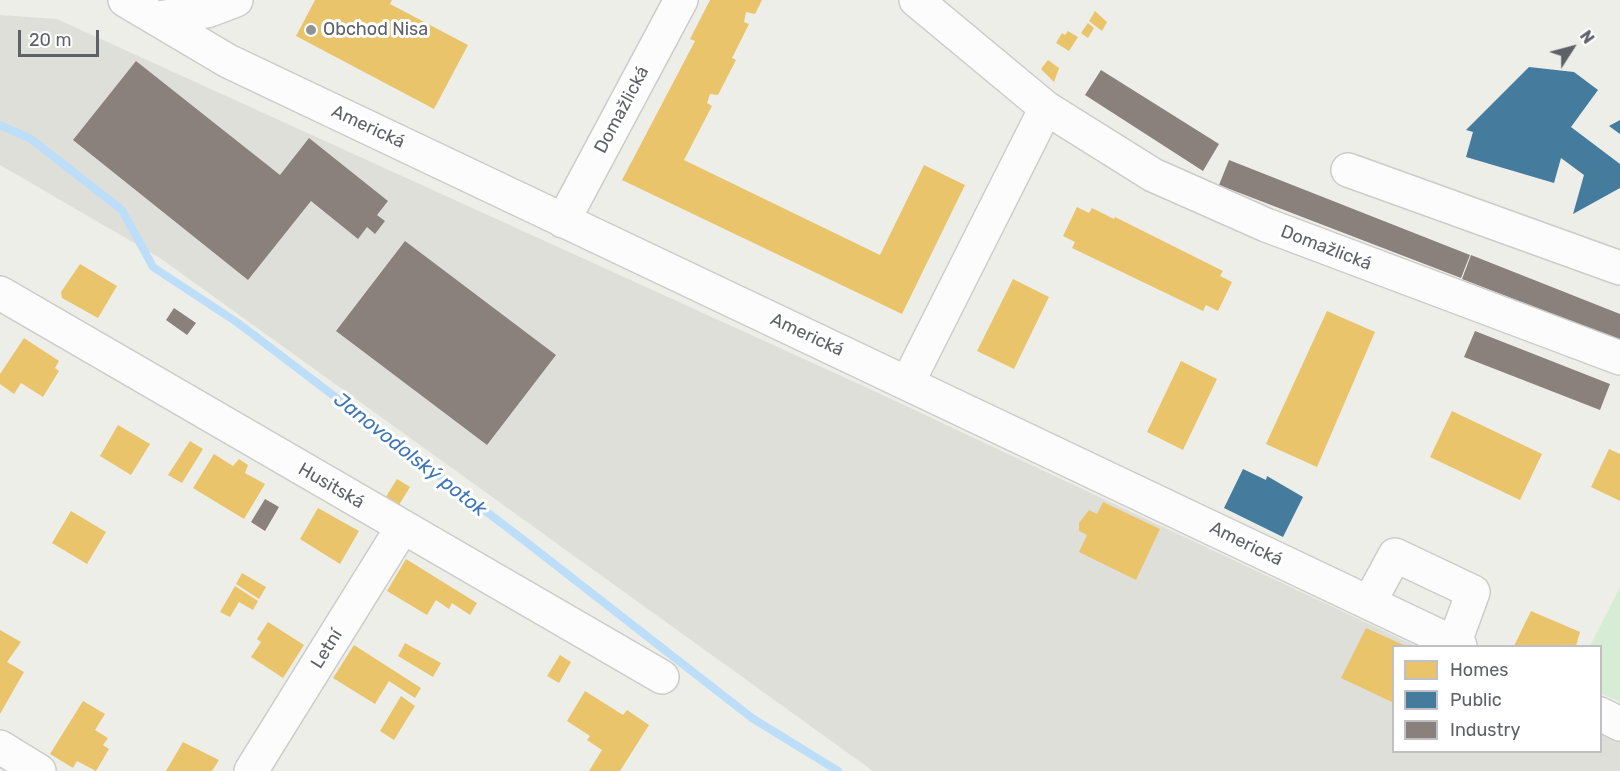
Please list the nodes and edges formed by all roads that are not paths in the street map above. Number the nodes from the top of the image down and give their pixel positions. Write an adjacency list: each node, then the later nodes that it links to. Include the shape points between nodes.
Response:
1 (125, 0): 5 (street, Americká)
2 (236, 0): 5 (street, via 207,11)
3 (681, 0): 8 (street, Domažlická)
4 (916, 0): 6 (street, Domažlická)
5 (158, 18): 8 (street, Americká, via 228,61)
6 (1046, 108): 11 (street, Domažlická, via 1154,175 1266,225); 12 (street)
7 (1348, 170): 9 (street)
8 (563, 220): 12 (street, Americká)
9 (1620, 268)
10 (0, 293): 13 (street, Husitská)
11 (1620, 358)
12 (908, 382): 14 (street, Americká)
13 (402, 528): 16 (street, Husitská); 21 (street, Letní)
14 (1369, 603): 15 (street, Americká); 15 (street, via 1395,555 1473,592)
15 (1457, 645)
16 (662, 677)
17 (1602, 715): 18 (street)
18 (1620, 724)
19 (0, 747): 20 (street)
20 (39, 771)
21 (251, 771)

